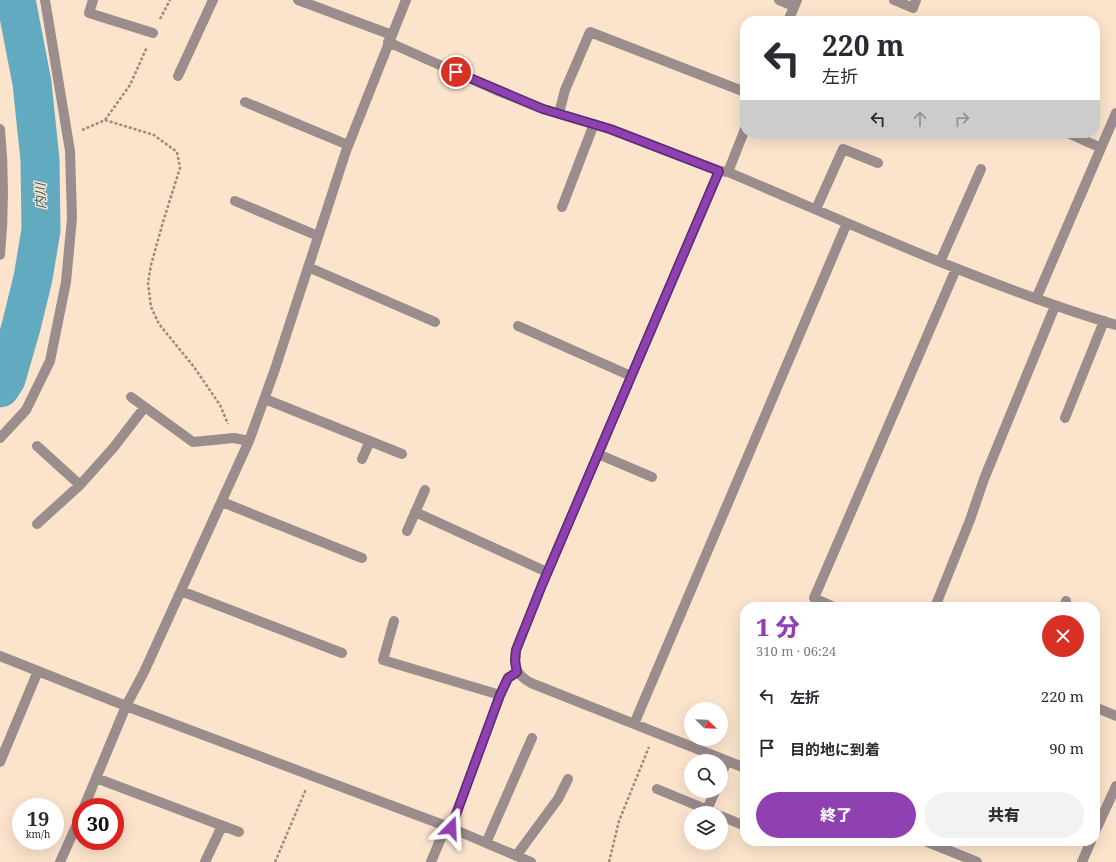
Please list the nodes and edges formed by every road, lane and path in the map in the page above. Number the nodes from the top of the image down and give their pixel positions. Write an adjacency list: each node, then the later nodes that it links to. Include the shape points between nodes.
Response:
1 (44, 0): 23 (street)
2 (93, 0): 12 (street, via 89,13)
3 (170, 0): 12 (path)
4 (213, 0): 14 (street)
5 (298, 0): 13 (street)
6 (406, 0): 13 (street)
7 (779, 0): 10 (street)
8 (894, 0): 9 (street, via 913,8)
9 (916, 0)
10 (796, 3): 11 (street)
11 (790, 16)
12 (153, 33): 19 (path, via 130,85)
13 (390, 39): 17 (street, via 496,90); 26 (street)
14 (178, 76)
15 (740, 90): 17 (street, via 590,32 565,90)
16 (245, 102): 26 (street)
17 (559, 113): 20 (street)
18 (1116, 113): 21 (street)
19 (105, 120): 23 (path); 52 (path, via 154,135 177,152 180,168 151,265 148,283 151,307 160,324 220,405 228,423)
20 (594, 124): 30 (street); 32 (street)
21 (1113, 126): 27 (street)
22 (0, 129): 36 (street, via 4,189)
23 (68, 136): 51 (street, via 72,218 66,282 50,361 26,410)
24 (740, 138): 30 (street)
25 (1079, 138): 27 (street)
26 (348, 145): 35 (street)
27 (1101, 148): 40 (street)
28 (878, 163): 33 (street, via 842,149)
29 (981, 169): 37 (street)
30 (723, 172): 33 (street); 46 (street)
31 (235, 200): 35 (street)
32 (562, 207)
33 (816, 209): 34 (street)
34 (847, 223): 37 (street); 80 (street)
35 (318, 236): 38 (street)
36 (0, 255)
37 (940, 262): 39 (street)
38 (308, 267): 43 (street); 48 (street)
39 (956, 269): 40 (street); 69 (street, via 814,598)
40 (1036, 299): 41 (street)
41 (1055, 306): 42 (street); 70 (street)
42 (1104, 321): 44 (street); 50 (street)
43 (435, 322)
44 (1116, 325)
45 (518, 326): 46 (street)
46 (631, 376): 57 (street)
47 (131, 397): 49 (street)
48 (265, 399): 53 (street); 54 (street)
49 (144, 408): 52 (street, via 193,442); 60 (street)
50 (1065, 418)
51 (0, 438)
52 (229, 438): 53 (street)
53 (249, 441): 62 (street)
54 (370, 441): 56 (street); 58 (street)
55 (37, 446): 60 (street)
56 (402, 454)
57 (598, 454): 59 (street); 67 (street)
58 (362, 460)
59 (652, 477)
60 (80, 485): 64 (street)
61 (424, 490): 63 (street)
62 (222, 502): 66 (street); 68 (street)
63 (415, 512): 65 (street); 67 (street)
64 (37, 524)
65 (407, 531)
66 (362, 558)
67 (547, 572): 75 (street, via 516,650)
68 (181, 591): 72 (street); 77 (street)
69 (823, 602)
70 (937, 602)
71 (394, 621): 76 (street, via 383,660)
72 (342, 653)
73 (0, 656): 74 (street)
74 (38, 671): 77 (street); 85 (street)
75 (517, 672): 76 (street, via 508,678); 80 (street, via 531,683)
76 (500, 695): 98 (street)
77 (126, 706): 87 (street); 88 (street)
78 (1100, 709): 79 (street)
79 (1116, 716)
80 (634, 724): 81 (street)
81 (655, 731): 83 (street); 110 (path, via 619,821)
82 (532, 738): 101 (street)
83 (710, 754)
84 (728, 761): 86 (street)
85 (0, 762)
86 (740, 766)
87 (312, 776): 98 (street); 107 (path)
88 (96, 778): 92 (street); 97 (street)
89 (568, 779): 104 (street, via 558,799)
90 (1116, 786): 95 (street)
91 (657, 789): 93 (street)
92 (88, 798)
93 (699, 806)
94 (728, 819): 96 (street)
95 (1100, 821)
96 (740, 824)
97 (222, 826): 99 (street); 106 (street)
98 (448, 827): 101 (street); 108 (street)
99 (239, 832)
100 (72, 835): 105 (street)
101 (486, 843): 104 (street)
102 (937, 846): 111 (street)
103 (1089, 846): 112 (street)
104 (516, 856): 109 (street)
105 (60, 862)
106 (205, 862)
107 (275, 862)
108 (431, 862)
109 (531, 862)
110 (609, 862)
111 (977, 862)
112 (1082, 862)

